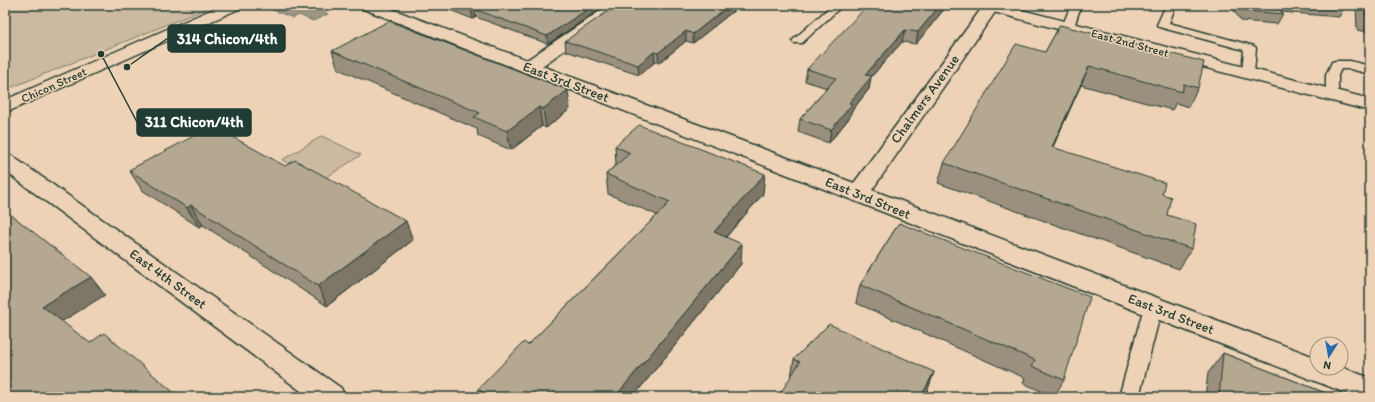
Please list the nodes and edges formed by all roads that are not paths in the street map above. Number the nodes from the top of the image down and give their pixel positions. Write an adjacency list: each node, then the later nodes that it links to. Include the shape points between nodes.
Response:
1 (235, 5): 15 (street, Chicon Street)
2 (367, 5): 10 (street, East 3rd Street)
3 (620, 5): 10 (street)
4 (838, 5): 9 (lane)
5 (1076, 5): 8 (lane)
6 (1171, 5): 12 (lane, via 1163,26 1250,48)
7 (989, 6): 8 (street, East 2nd Street); 17 (street, Chalmers Avenue)
8 (1068, 26): 12 (street, East 2nd Street)
9 (798, 41)
10 (528, 67): 17 (street, East 3rd Street)
11 (1370, 70): 13 (lane, via 1350,65 1336,65 1332,75)
12 (1248, 73): 13 (street, East 2nd Street)
13 (1332, 95): 14 (street, East 2nd Street)
14 (1370, 105)
15 (5, 107)
16 (5, 161): 20 (street, East 4th Street)
17 (858, 194): 18 (street, East 3rd Street)
18 (1153, 307): 19 (street, East 3rd Street); 21 (lane)
19 (1370, 390)
20 (331, 397)
21 (1129, 397)

